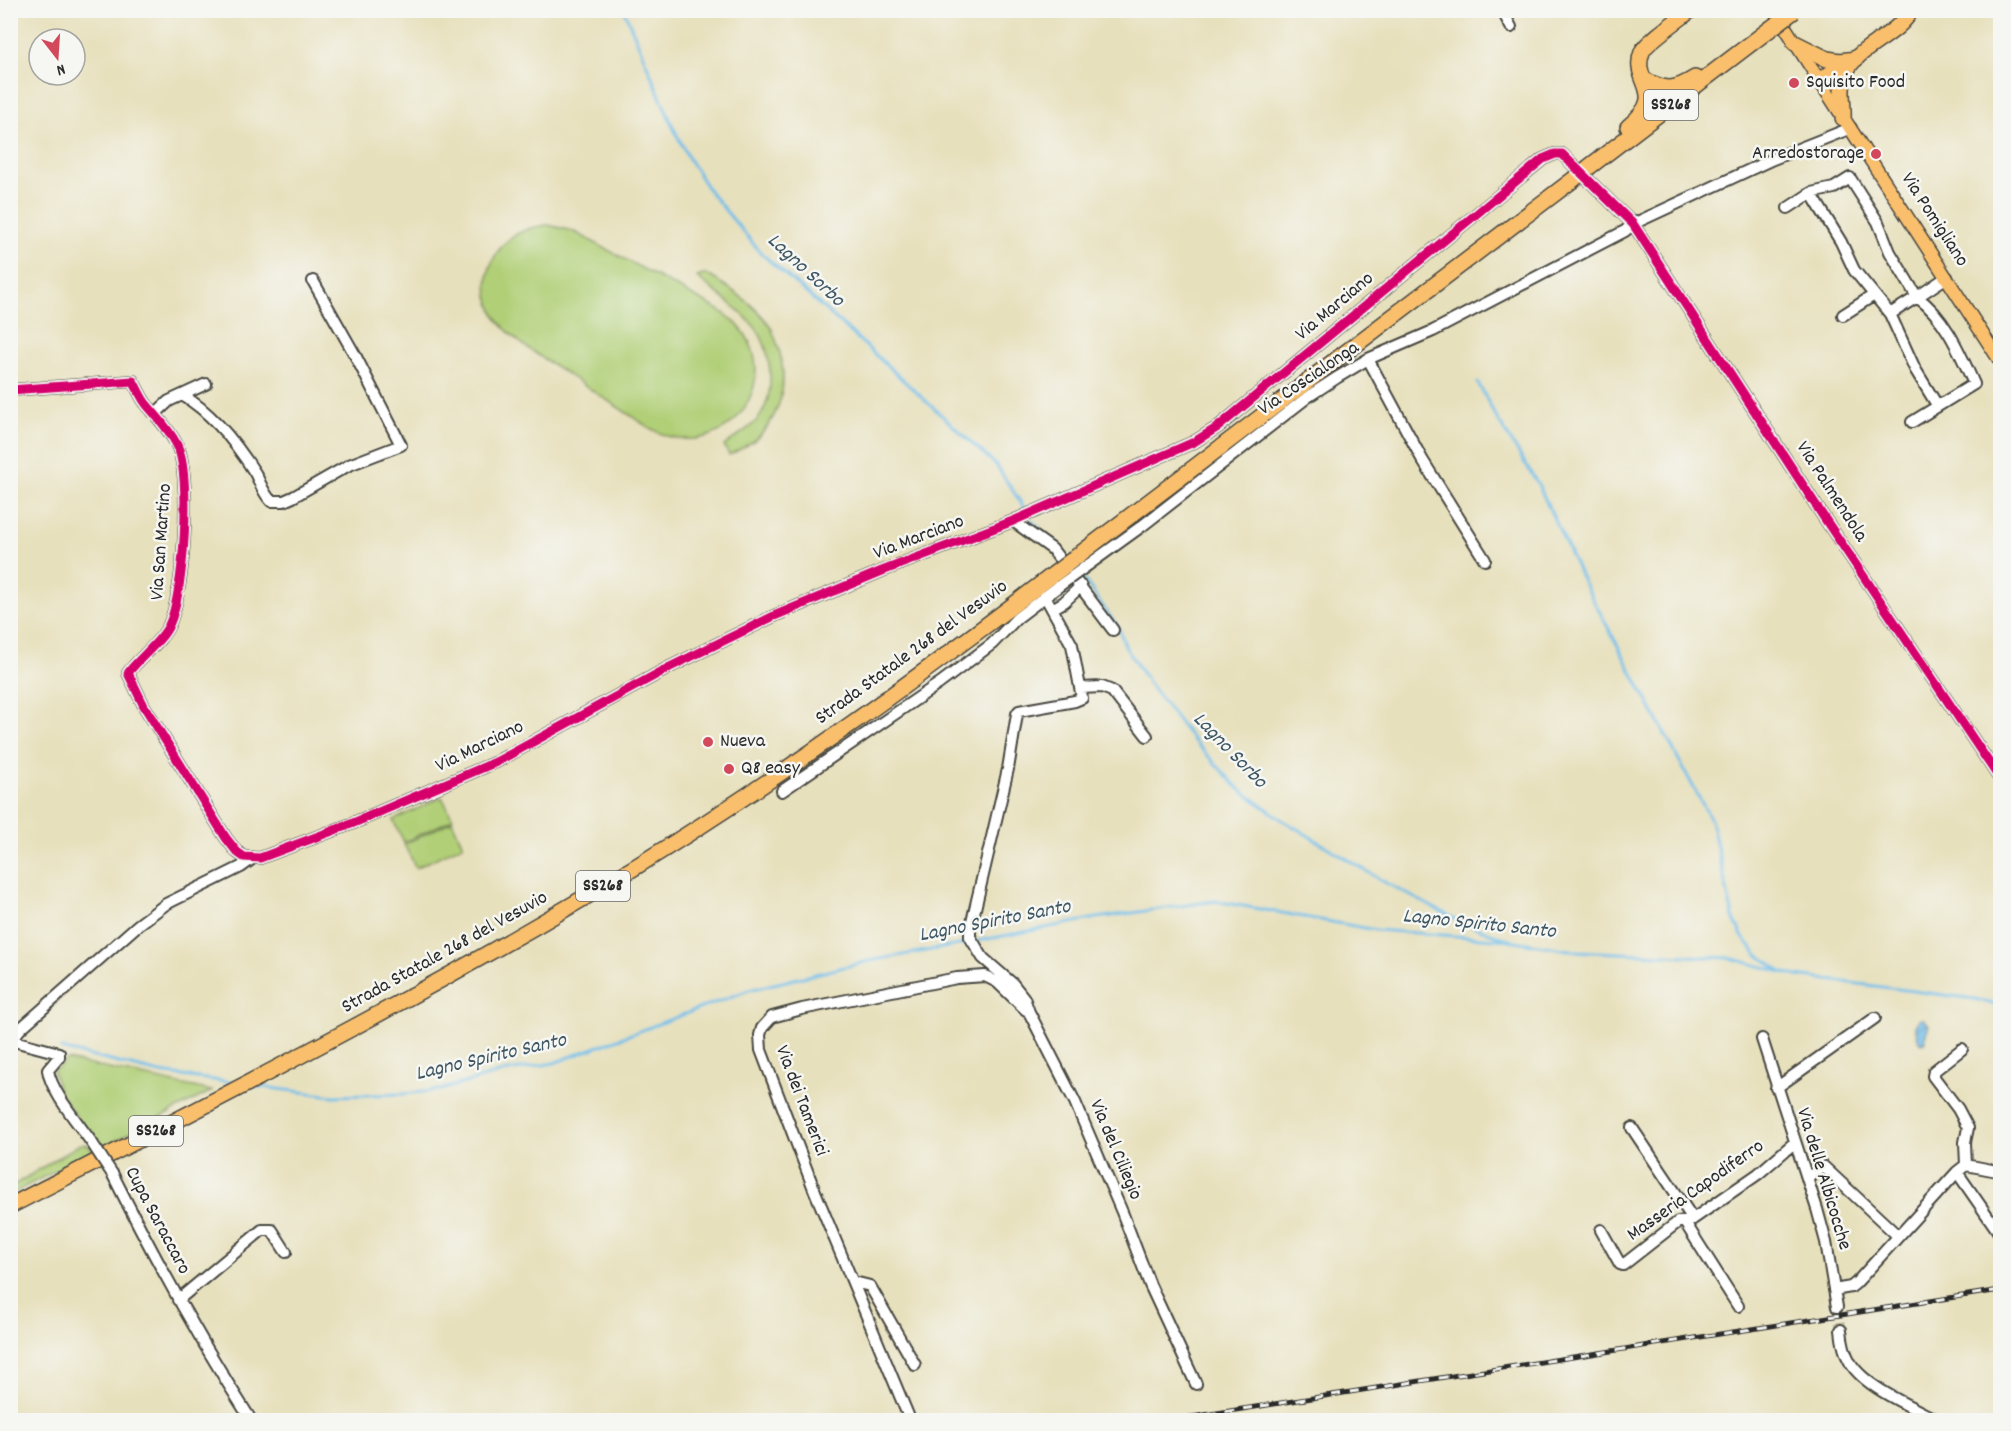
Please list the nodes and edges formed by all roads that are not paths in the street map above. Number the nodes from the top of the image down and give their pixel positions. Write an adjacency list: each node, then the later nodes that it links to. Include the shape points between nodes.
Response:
1 (1502, 10): 6 (street)
2 (1691, 10): 10 (highway, SS268, via 1644,48 1639,68)
3 (1774, 10): 7 (main road, Via Pomigliano)
4 (1794, 10): 8 (highway, Strada Statale 268 del Vesuvio / SS268, bridge)
5 (1911, 10): 9 (highway, via 1906,20)
6 (1511, 27)
7 (1795, 43): 9 (highway, via 1827,59); 11 (main road, Via Pomigliano)
8 (1741, 51): 10 (highway, via 1678,87 1659,88); 14 (highway, Strada Statale 268 del Vesuvio / SS268)
9 (1856, 59): 11 (highway); 12 (highway, via 1846,70 1842,83)
10 (1645, 80): 14 (highway, SS268, via 1648,93 1643,112)
11 (1820, 80): 12 (main road, Via Pomigliano)
12 (1847, 123): 17 (street, Via Coscialonga); 18 (main road, Via Pomigliano)
13 (1543, 159): 17 (street, Via Palmendola, via 1562,154); 32 (street, Via Marciano, via 1218,427 1194,442)
14 (1594, 163): 33 (highway, Strada Statale 268 del Vesuvio / SS268, bridge)
15 (1811, 193): 16 (street); 20 (street, via 1854,270); 21 (street, via 1834,188 1850,178)
16 (1788, 208)
17 (1633, 224): 24 (street, Via Coscialonga, via 1433,331); 42 (street, Via Palmendola, via 1823,516)
18 (1947, 276): 21 (street); 25 (main road, Via Pomigliano)
19 (314, 281): 28 (street, via 401,445 349,465 284,501 271,501 238,448 203,408)
20 (1874, 295): 22 (street); 23 (street)
21 (1917, 297): 22 (street); 29 (street, via 1927,304 1953,339 1974,384)
22 (1890, 314): 29 (street, via 1915,369)
23 (1843, 315)
24 (1368, 359): 33 (street, Via Coscialonga, via 1309,396 1142,526); 34 (street, via 1423,461)
25 (2001, 361)
26 (206, 384): 28 (street)
27 (10, 390): 30 (street, Via San Martino, via 133,381)
28 (182, 394): 30 (street)
29 (1937, 405): 31 (street)
30 (156, 413): 44 (street, Via San Martino, via 183,462 186,484 180,577 168,628 128,673 144,706 226,838 237,852)
31 (1912, 422)
32 (1013, 520): 36 (street, via 1053,549); 44 (street, Via Marciano, via 774,616 454,781 274,854)
33 (1084, 559): 35 (highway, Strada Statale 268 del Vesuvio / SS268, bridge)
34 (1485, 561)
35 (1057, 580): 37 (street); 57 (highway, Strada Statale 268 del Vesuvio / SS268, via 735,803 520,936 369,1021)
36 (1081, 586): 38 (street); 39 (street)
37 (1045, 596): 38 (street); 43 (street, via 992,644 940,683)
38 (1052, 609): 40 (street, via 1072,645)
39 (1113, 630)
40 (1081, 688): 41 (street, via 1102,687 1112,691); 45 (street, Via del Ciliegio, via 1080,700 1017,714 970,930 983,958 1013,984)
41 (1147, 736)
42 (2001, 779)
43 (782, 791)
44 (252, 859): 48 (street, Via Marciano, via 166,904 138,925)
45 (1029, 1012): 63 (street, Via dei Tamerici, via 985,976 957,978 802,1009 772,1017 762,1028 761,1050); 70 (street, Via del Ciliegio, via 1075,1102 1150,1285)
46 (1875, 1018): 50 (street)
47 (1762, 1039): 50 (street, Via delle Albicocche)
48 (11, 1040): 65 (street, Cupa Saraccaro, bridge, via 59,1053 48,1070 50,1080 113,1175)
49 (1962, 1049): 53 (street, via 1932,1076 1968,1128)
50 (1776, 1088): 52 (street, Via delle Albicocche)
51 (1632, 1128): 58 (street)
52 (1794, 1143): 56 (street, Via delle Albicocche); 58 (street, Masseria Capodiferro, via 1758,1174)
53 (1966, 1165): 54 (street, Via delle Albicocche); 55 (street)
54 (1957, 1172): 60 (street); 61 (street, Via delle Albicocche)
55 (2001, 1176)
56 (1808, 1177): 61 (street, via 1824,1167); 64 (street, Via delle Albicocche)
57 (10, 1206)
58 (1688, 1220): 59 (street, Masseria Capodiferro, via 1678,1222 1623,1265); 66 (street)
59 (1601, 1230)
60 (2001, 1233)
61 (1898, 1236): 64 (street, Via delle Albicocche, via 1856,1283)
62 (286, 1252): 65 (street, via 272,1230 262,1230)
63 (854, 1282): 69 (street, via 870,1286); 72 (street, Via dei Tamerici)
64 (1834, 1290): 67 (street)
65 (178, 1300): 71 (street, Cupa Saraccaro)
66 (1738, 1306)
67 (1837, 1308)
68 (1841, 1330): 73 (street, via 1851,1364 1863,1377)
69 (915, 1365)
70 (1196, 1384)
71 (251, 1420)
72 (910, 1420)
73 (1937, 1420)

